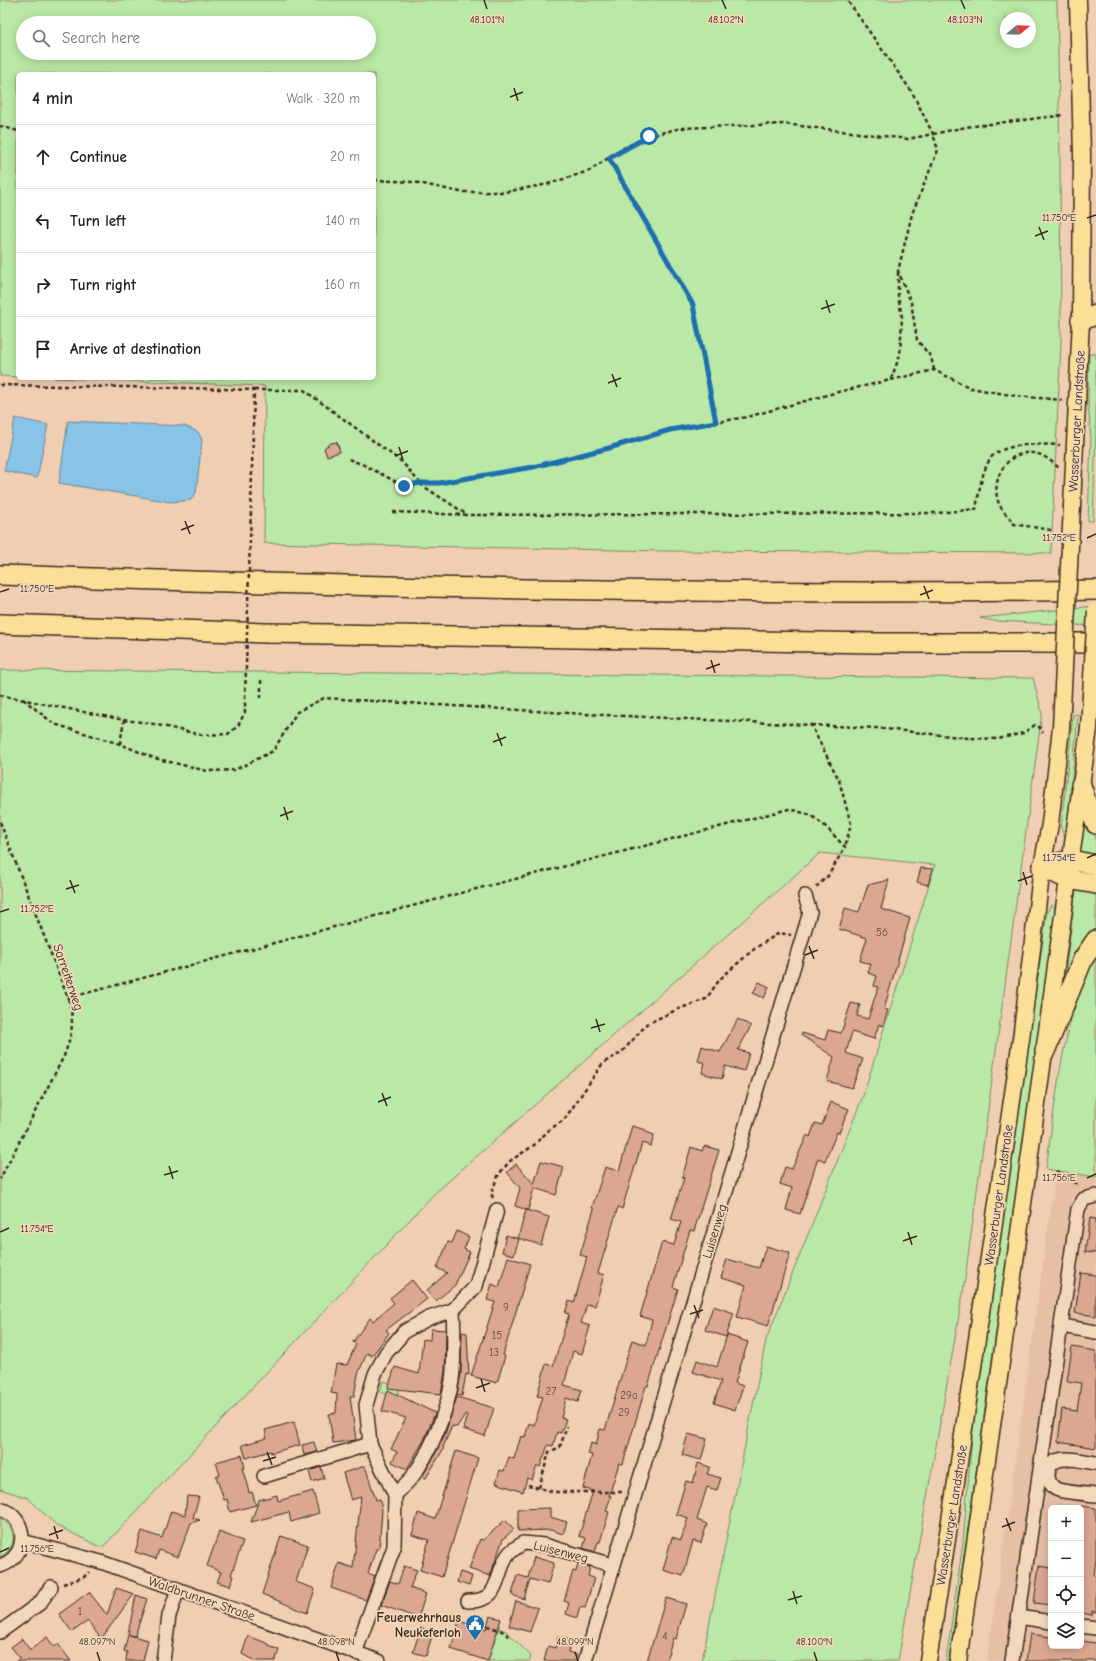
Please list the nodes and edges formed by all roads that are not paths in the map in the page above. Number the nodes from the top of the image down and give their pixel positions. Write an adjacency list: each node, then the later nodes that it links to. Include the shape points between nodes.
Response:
1 (1078, 0): 2 (main road, Wasserburger Landstraße, via 1082,155)
2 (1091, 320): 12 (main road, Wasserburger Landstraße, bridge, via 1072,506 1060,728 1050,824)
3 (0, 575): 4 (highway, via 235,583 702,591)
4 (1096, 590)
5 (1096, 611): 8 (main road, Wasserburger Landstraße, bridge, via 1089,728)
6 (0, 624): 7 (highway, via 298,633 877,643)
7 (1096, 643)
8 (1081, 786): 9 (highway); 10 (main road, Wasserburger Landstraße)
9 (1096, 824)
10 (1071, 860): 11 (highway); 12 (highway); 13 (main road, Wasserburger Landstraße)
11 (1096, 865)
12 (1042, 867): 13 (highway); 44 (main road, Wasserburger Landstraße, via 1018,1055)
13 (1068, 879): 14 (highway); 17 (main road, Wasserburger Landstraße)
14 (1096, 884)
15 (805, 896): 31 (street, Luisenweg, via 810,912)
16 (1096, 940): 17 (highway, via 1083,959)
17 (1045, 1051): 45 (main road, Wasserburger Landstraße)
18 (1096, 1196): 21 (street, via 1084,1199 1078,1209)
19 (497, 1210): 20 (street, via 476,1286)
20 (453, 1310): 23 (street, via 429,1318 405,1331 386,1353 375,1374 366,1405); 26 (street, via 455,1343 452,1381 443,1414 416,1471)
21 (1062, 1326): 22 (street); 35 (street)
22 (1096, 1332)
23 (370, 1444): 25 (street); 26 (street)
24 (1096, 1463): 27 (street, via 1061,1459 1050,1467 1048,1476 1056,1489)
25 (264, 1476)
26 (395, 1495): 40 (street, via 394,1547)
27 (1096, 1495)
28 (0, 1508): 29 (street, via 16,1518 21,1529)
29 (22, 1541): 30 (street, via 11,1561); 33 (street, Waldbrunner Straße, via 101,1562)
30 (0, 1566)
31 (612, 1566): 34 (street, Luisenweg, via 544,1545 523,1543 508,1554 495,1589 485,1598); 43 (street, Luisenweg)
32 (51, 1587): 39 (street, via 40,1602)
33 (178, 1589): 40 (street, Waldbrunner Straße); 41 (street, via 169,1616)
34 (468, 1601)
35 (1019, 1617): 36 (street); 46 (street)
36 (1048, 1622)
37 (1084, 1626): 38 (street)
38 (1096, 1628)
39 (0, 1632)
40 (355, 1653): 42 (street, Waldbrunner Straße)
41 (163, 1661)
42 (379, 1661)
43 (585, 1661)
44 (928, 1661)
45 (958, 1661)
46 (1012, 1661)

